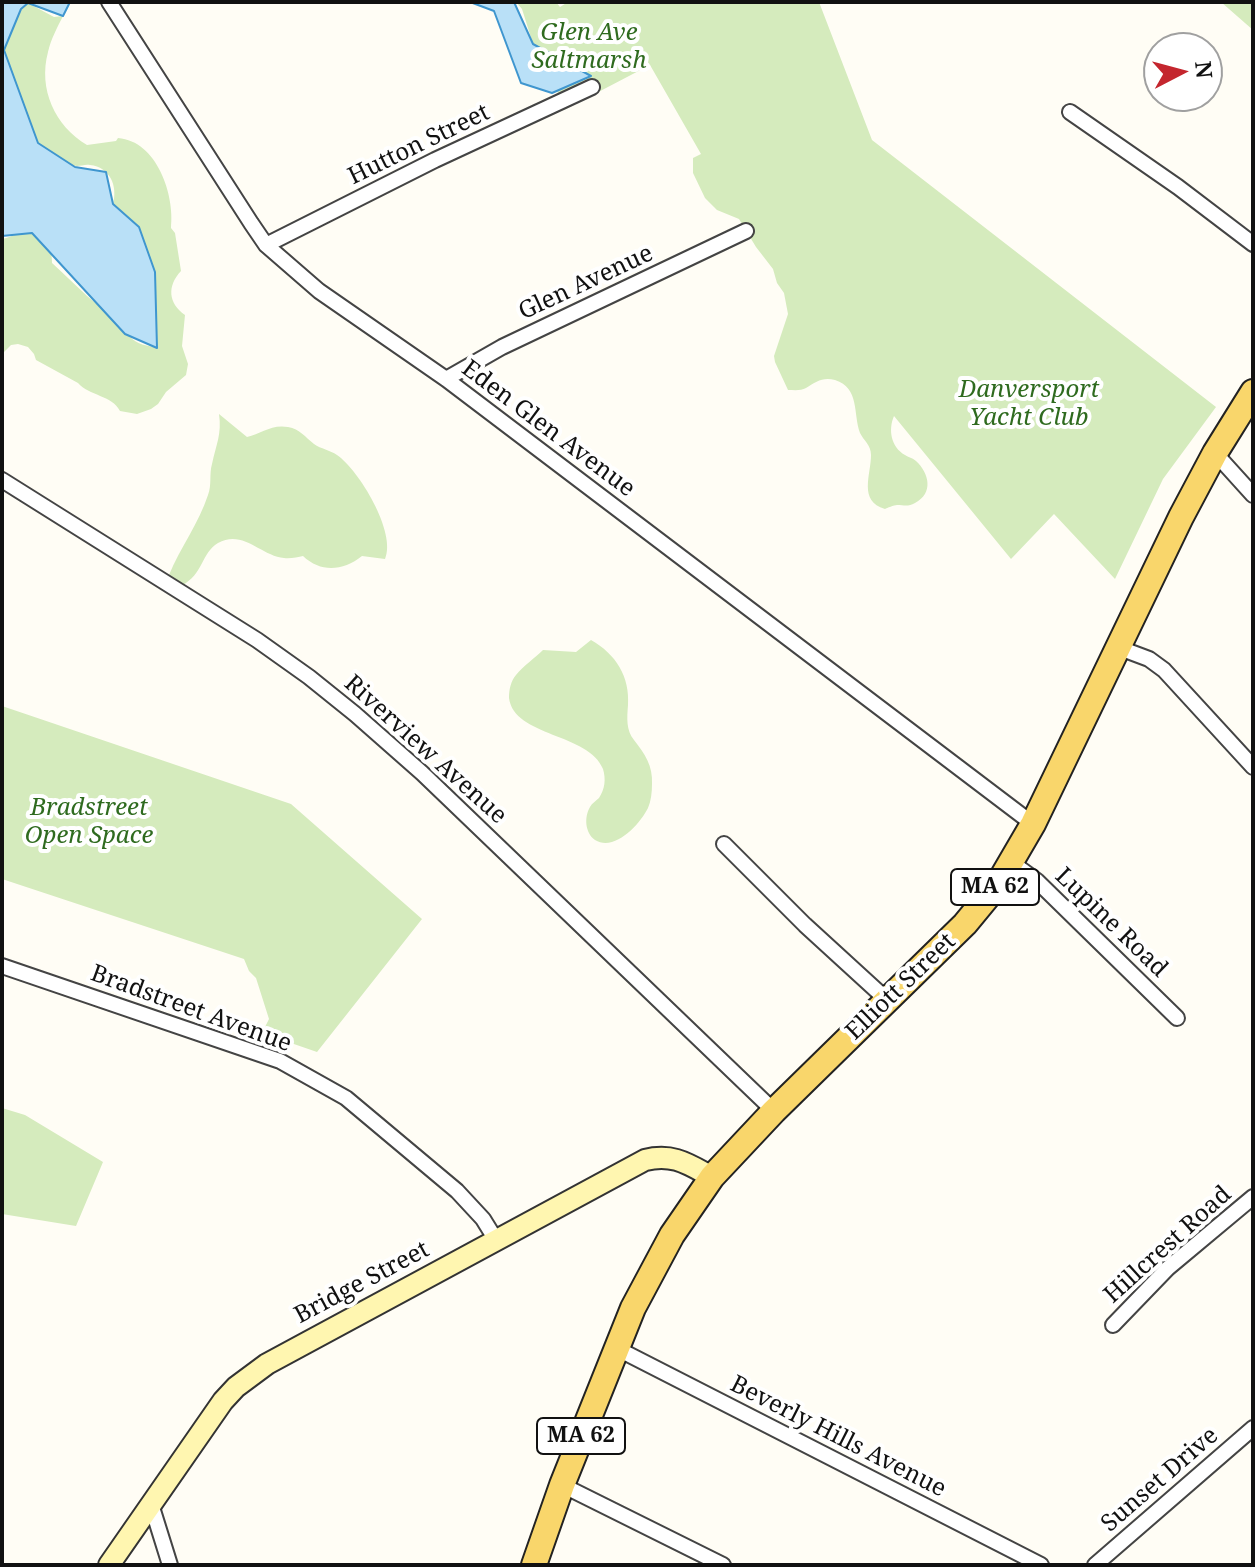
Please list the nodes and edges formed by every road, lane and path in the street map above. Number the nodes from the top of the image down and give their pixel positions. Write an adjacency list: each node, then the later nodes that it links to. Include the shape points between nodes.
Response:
1 (109, 2): 6 (street, Eden Glen Avenue)
2 (592, 87): 6 (street, Hutton Street)
3 (1070, 112): 5 (street)
4 (746, 231): 7 (street, Glen Avenue)
5 (1253, 244)
6 (266, 245): 7 (street, Eden Glen Avenue, via 319,291)
7 (446, 379): 14 (street, Eden Glen Avenue)
8 (1253, 392): 9 (main road, Elliott Street / MA 62)
9 (1215, 453): 11 (street); 12 (main road, Elliott Street / MA 62)
10 (2, 480): 20 (street, Riverview Avenue, via 257,640 355,714)
11 (1253, 495)
12 (1117, 647): 13 (street, via 1164,670); 14 (main road, Elliott Street / MA 62)
13 (1253, 767)
14 (1033, 824): 16 (main road, Elliott Street / MA 62)
15 (724, 844): 18 (street)
16 (1011, 862): 18 (main road, Elliott Street / MA 62, via 965,924); 19 (street, Lupine Road)
17 (2, 966): 23 (street, Bradstreet Avenue, via 280,1061 346,1098 457,1191)
18 (887, 1000): 20 (main road, Elliott Street / MA 62)
19 (1177, 1018)
20 (774, 1111): 21 (main road, Elliott Street / MA 62)
21 (712, 1177): 23 (main road, Bridge Street, via 677,1159 645,1160); 25 (main road, Elliott Street / MA 62, via 655,1265)
22 (1253, 1197): 24 (street, Hillcrest Road, via 1168,1268)
23 (496, 1240): 28 (main road, Bridge Street, via 251,1375 223,1401)
24 (1113, 1325)
25 (616, 1348): 27 (main road, Elliott Street / MA 62); 33 (street, Beverly Hills Avenue)
26 (1253, 1428): 34 (street, Sunset Drive)
27 (562, 1485): 31 (main road, Elliott Street / MA 62); 32 (street)
28 (151, 1504): 29 (main road, Bridge Street); 30 (street)
29 (109, 1565)
30 (170, 1565)
31 (534, 1565)
32 (723, 1565)
33 (1041, 1565)
34 (1095, 1565)

